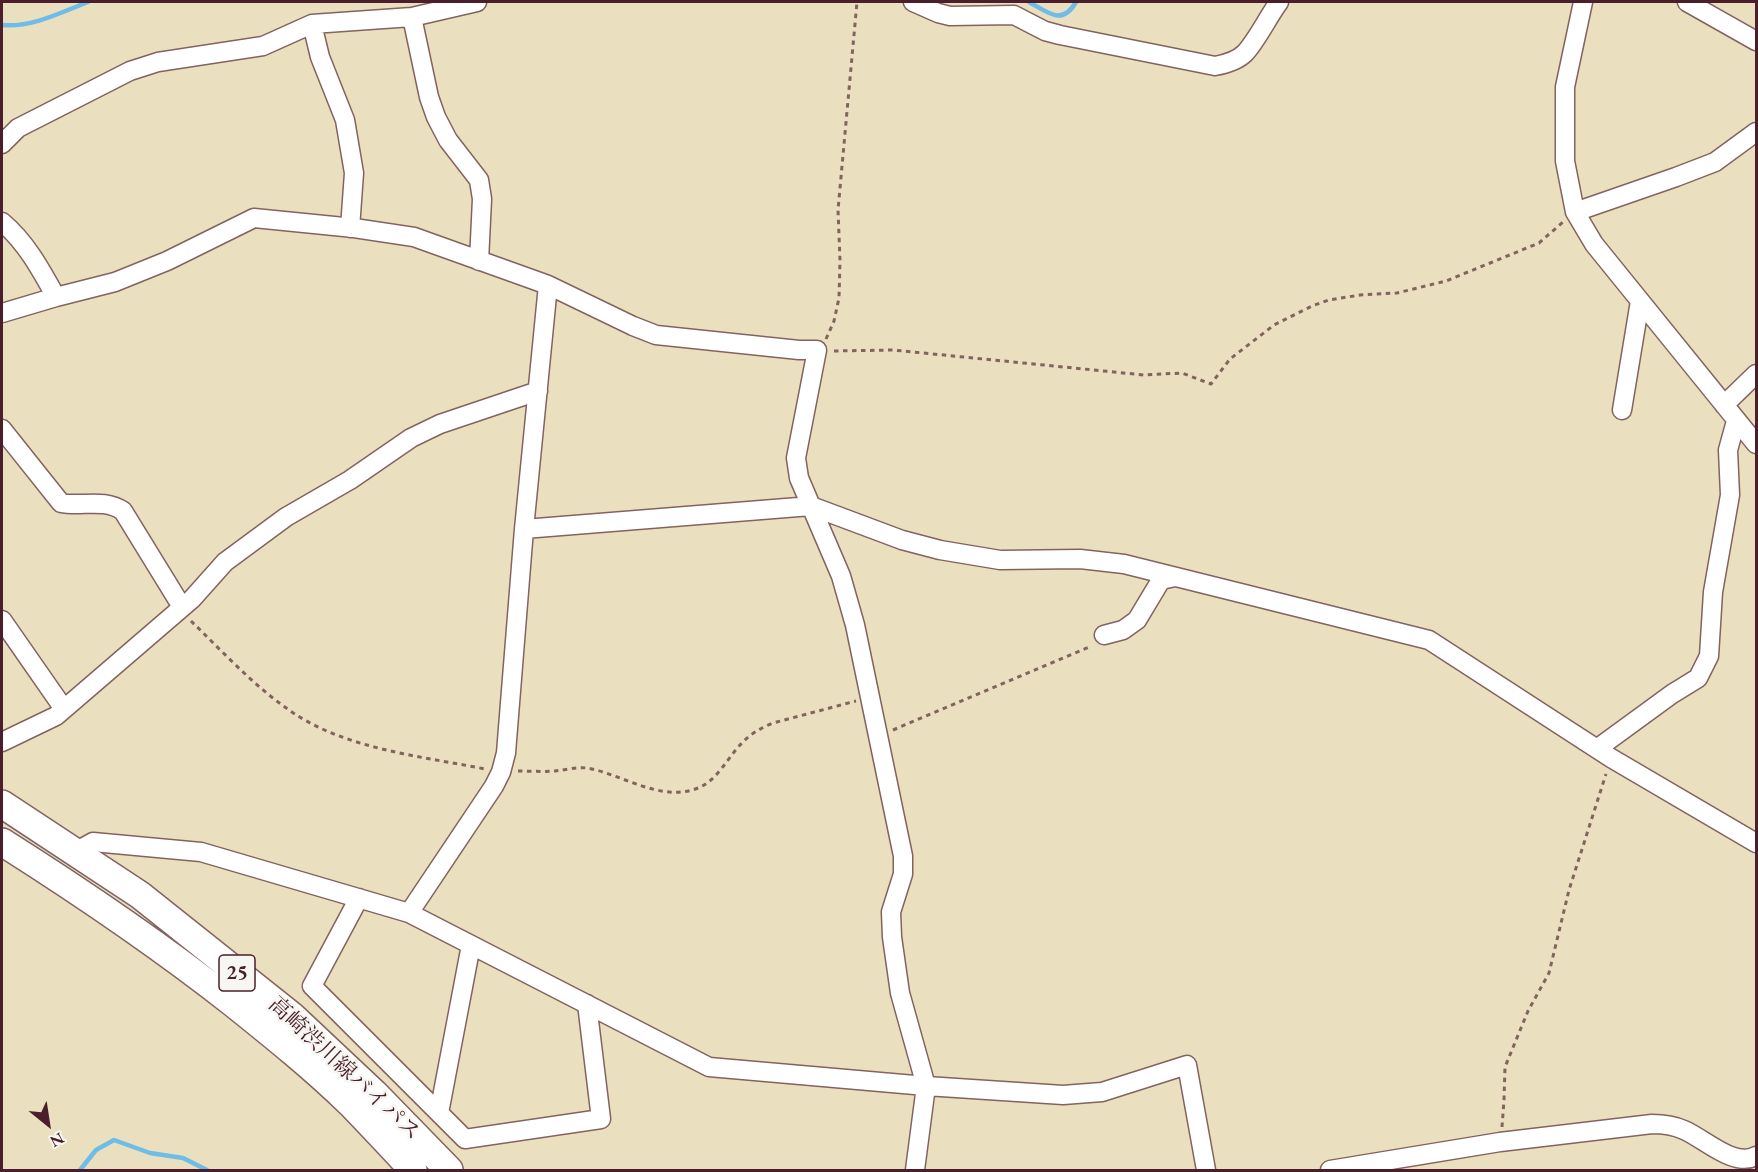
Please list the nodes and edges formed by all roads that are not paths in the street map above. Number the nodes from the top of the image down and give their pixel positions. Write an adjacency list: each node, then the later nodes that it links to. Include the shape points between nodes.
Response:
1 (477, 2): 6 (street)
2 (913, 2): 3 (street, via 950,16 1014,15 1060,35 1215,66 1244,53)
3 (1279, 2)
4 (1583, 2): 11 (street, via 1565,87 1565,161)
5 (1687, 2): 8 (street)
6 (412, 17): 7 (street); 14 (street, via 436,117 448,140 479,180)
7 (312, 24): 10 (street, via 262,46 158,62 130,71 18,128); 13 (street, via 320,57 345,120 354,173)
8 (1756, 41)
9 (1756, 132): 11 (street, via 1715,162)
10 (2, 144)
11 (1575, 212): 17 (street, via 1594,244)
12 (2, 222): 16 (street, via 31,255)
13 (350, 228): 14 (street, via 414,237); 16 (street, via 254,218 115,282)
14 (479, 261): 15 (street)
15 (548, 285): 20 (street); 26 (street, via 656,335 817,350 796,458 799,478)
16 (56, 297): 18 (street)
17 (1640, 301): 21 (street); 22 (street)
18 (2, 314)
19 (1756, 374): 21 (street)
20 (538, 391): 27 (street); 29 (street, via 440,424 411,438 249,543 225,562)
21 (1724, 405): 23 (street)
22 (1622, 410)
23 (1737, 421): 25 (street); 34 (street, via 1728,450 1730,495 1713,592 1709,656 1698,678 1672,694)
24 (2, 429): 29 (street, via 61,503 108,504 123,511)
25 (1756, 444)
26 (811, 506): 27 (street); 28 (street, via 940,550 1000,560 1103,561); 43 (street, via 841,576 855,625 903,856 903,874 891,912 892,937 900,993)
27 (524, 529): 40 (street, via 506,753 501,772)
28 (1175, 577): 31 (street, via 1161,580 1137,620 1123,630); 34 (street, via 1429,640)
29 (183, 607): 32 (street)
30 (2, 620): 32 (street)
31 (1104, 635)
32 (64, 709): 33 (street)
33 (2, 742)
34 (1605, 753): 37 (street)
35 (2, 804): 38 (main road, 高崎渋川線バイパス / 25)
36 (2, 842): 46 (main road, 高崎渋川線バイパス / 25, via 129,926 276,1037 350,1103)
37 (1756, 843)
38 (75, 852): 39 (street, via 93,842 201,852); 47 (main road, 高崎渋川線バイパス / 25, via 140,895 292,1016)
39 (358, 898): 40 (street); 44 (street, via 312,986)
40 (409, 914): 41 (street)
41 (471, 945): 42 (street); 44 (street)
42 (587, 1004): 43 (street, via 709,1067); 44 (street, via 601,1119 465,1139)
43 (926, 1086): 48 (street); 49 (street, via 1064,1095 1102,1092 1187,1065)
44 (439, 1113)
45 (1756, 1156): 50 (street, via 1735,1159 1685,1130 1652,1124 1500,1142)
46 (413, 1170)
47 (449, 1170)
48 (915, 1170)
49 (1206, 1170)
50 (1330, 1170)

